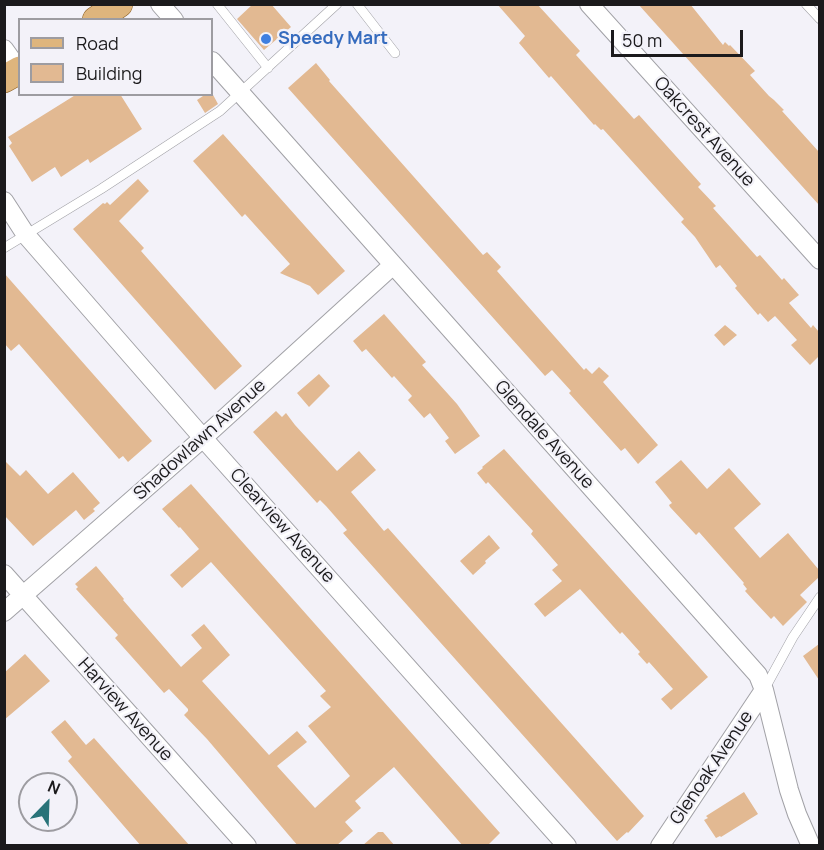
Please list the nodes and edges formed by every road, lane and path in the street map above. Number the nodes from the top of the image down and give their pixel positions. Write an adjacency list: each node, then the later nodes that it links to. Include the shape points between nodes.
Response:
1 (119, 4): 8 (main road)
2 (160, 4): 9 (street)
3 (217, 4): 13 (lane)
4 (337, 4): 13 (lane)
5 (357, 4): 11 (lane)
6 (589, 4): 18 (street, Oakcrest Avenue)
7 (806, 4): 10 (lane)
8 (99, 18)
9 (172, 18)
10 (819, 19)
11 (395, 53)
12 (213, 62): 14 (street, Glendale Avenue)
13 (268, 68): 14 (lane)
14 (240, 93): 16 (lane, via 220,111); 19 (street, Glendale Avenue)
15 (4, 201): 16 (street, Clearview Avenue)
16 (26, 235): 17 (lane); 20 (street, Clearview Avenue)
17 (4, 248)
18 (819, 260)
19 (393, 265): 20 (street, Shadowlawn Avenue); 25 (street, Glendale Avenue, via 758,675)
20 (203, 438): 22 (street, Shadowlawn Avenue); 27 (street, Clearview Avenue)
21 (4, 574): 22 (street, Harview Avenue)
22 (23, 596): 24 (street, Shadowlawn Avenue); 26 (street, Harview Avenue)
23 (819, 597): 25 (lane)
24 (4, 612)
25 (764, 690): 28 (street, Glenoak Avenue); 29 (street, Glendale Avenue, via 789,790)
26 (247, 846)
27 (567, 846)
28 (660, 846)
29 (811, 846)

